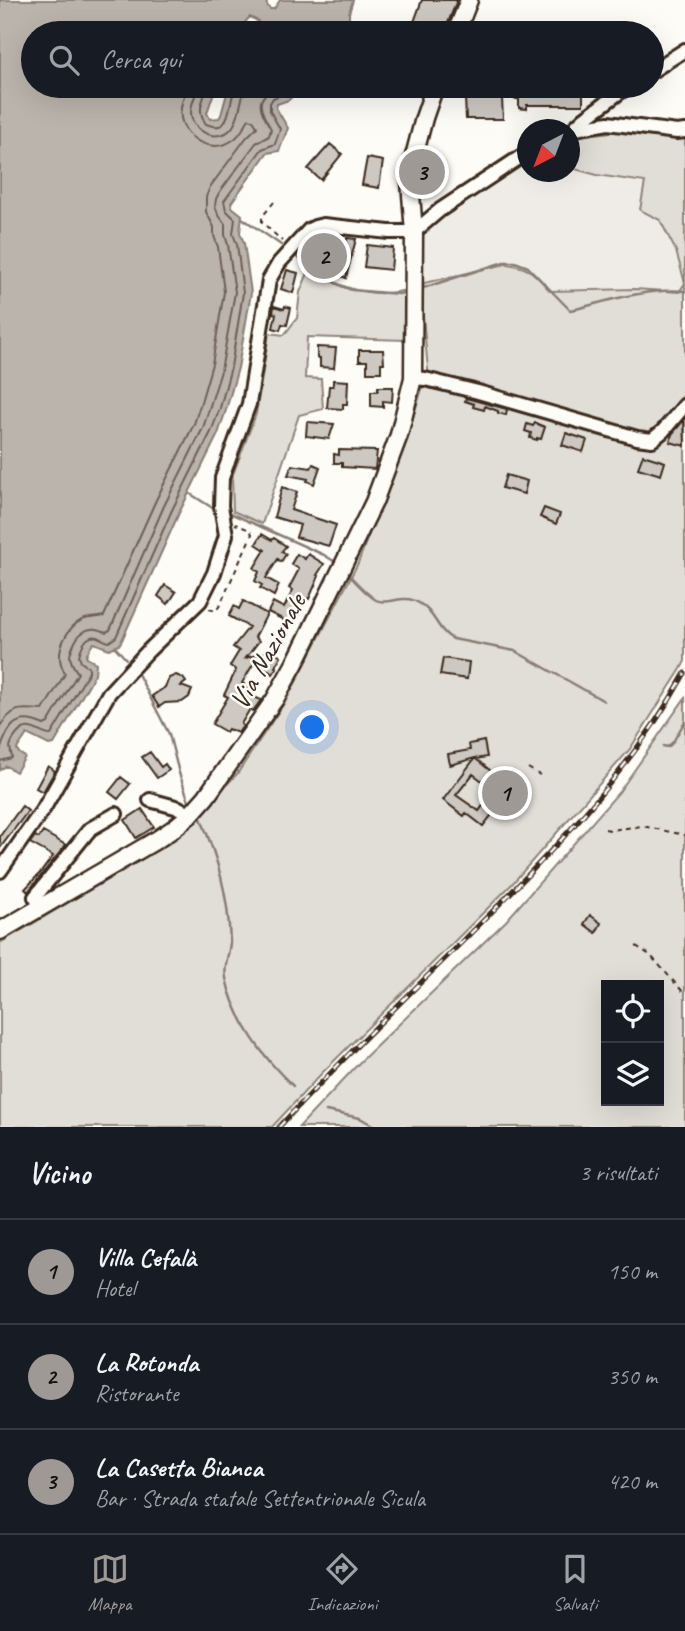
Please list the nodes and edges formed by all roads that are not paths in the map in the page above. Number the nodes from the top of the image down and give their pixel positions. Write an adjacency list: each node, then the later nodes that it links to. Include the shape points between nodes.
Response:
1 (469, 0): 2 (main road)
2 (461, 21)
3 (685, 50): 4 (street)
4 (664, 63)
5 (431, 98): 11 (main road, Via Nazionale, via 411,173)
6 (612, 98): 7 (street)
7 (580, 122)
8 (580, 128): 9 (street, via 608,123)
9 (685, 131)
10 (517, 159): 11 (street)
11 (414, 232): 12 (main road, Via Nazionale); 17 (street, via 323,225 309,230 279,263 269,280 249,404 222,478 226,536 214,573 200,601 109,693 44,808)
12 (413, 378): 13 (street, via 478,392 637,439 652,440); 16 (main road, Via Nazionale, via 374,502 295,663 275,699)
13 (685, 405)
14 (150, 800): 16 (street)
15 (117, 814): 18 (street, via 90,829 35,897)
16 (190, 814): 18 (main road, Via Nazionale, via 158,839)
17 (0, 871)
18 (41, 907): 19 (main road, Via Nazionale)
19 (0, 931)

